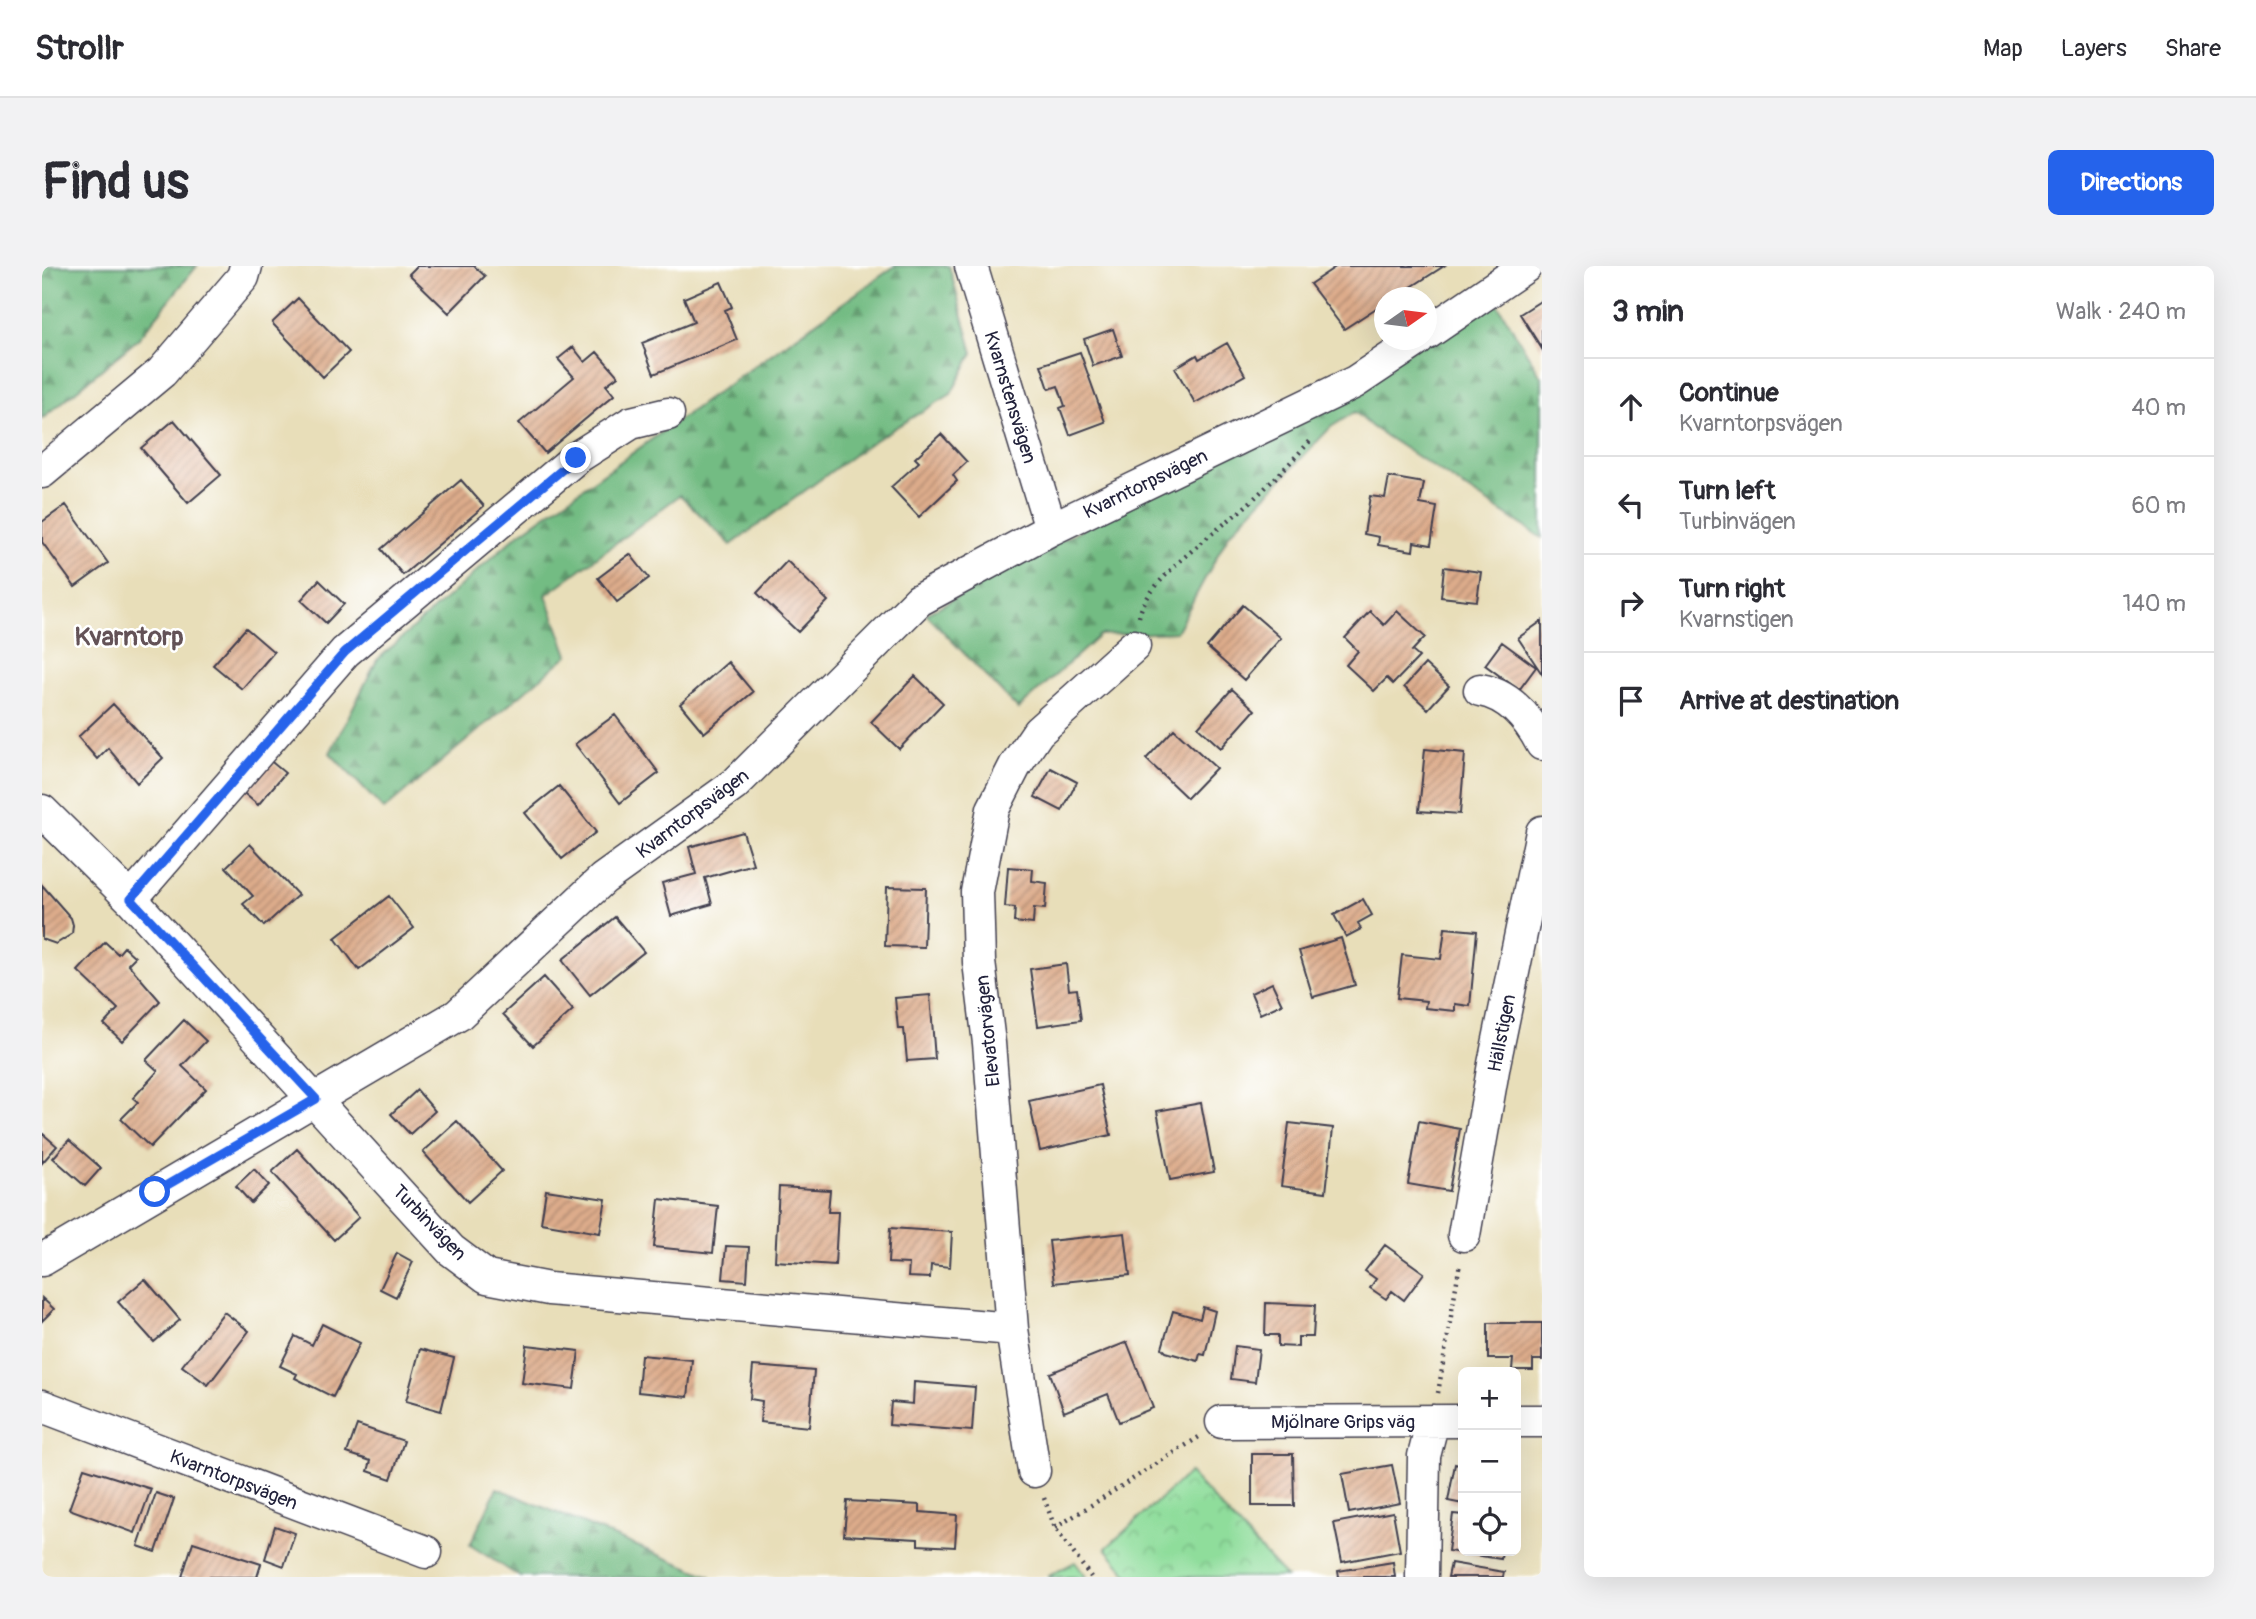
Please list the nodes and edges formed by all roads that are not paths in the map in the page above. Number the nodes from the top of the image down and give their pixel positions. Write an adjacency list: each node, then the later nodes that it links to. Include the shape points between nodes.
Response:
1 (246, 266): 7 (street, via 243,277 162,372)
2 (971, 266): 8 (street, Kvarnstensvägen)
3 (1527, 266): 4 (street)
4 (1437, 327)
5 (1403, 350): 8 (street, Kvarntorpsvägen, via 1355,382)
6 (668, 414): 14 (street, via 631,424 576,458 345,652)
7 (42, 472)
8 (1051, 529): 15 (street, Kvarntorpsvägen, via 919,600 734,785 603,879 458,1014)
9 (1134, 646): 18 (street, Elevatorvägen, via 1038,732 1015,766 993,809 977,892 979,962)
10 (1480, 690): 11 (street, via 1515,706)
11 (1542, 744)
12 (42, 811): 14 (street, Turbinvägen)
13 (1542, 831): 16 (street, Hällstigen)
14 (131, 899): 15 (street, Turbinvägen)
15 (316, 1099): 17 (street, Kvarntorpsvägen); 18 (street, Turbinvägen, via 451,1250 487,1277 549,1289)
16 (1464, 1236)
17 (42, 1260)
18 (1012, 1329): 24 (street, Elevatorvägen)
19 (42, 1406): 25 (street, Kvarntorpsvägen)
20 (1448, 1421): 23 (street, Mjölnare Grips väg); 26 (street, via 1424,1456)
21 (1521, 1421): 22 (street)
22 (1542, 1421)
23 (1222, 1422)
24 (1034, 1471)
25 (426, 1552)
26 (1422, 1577)

